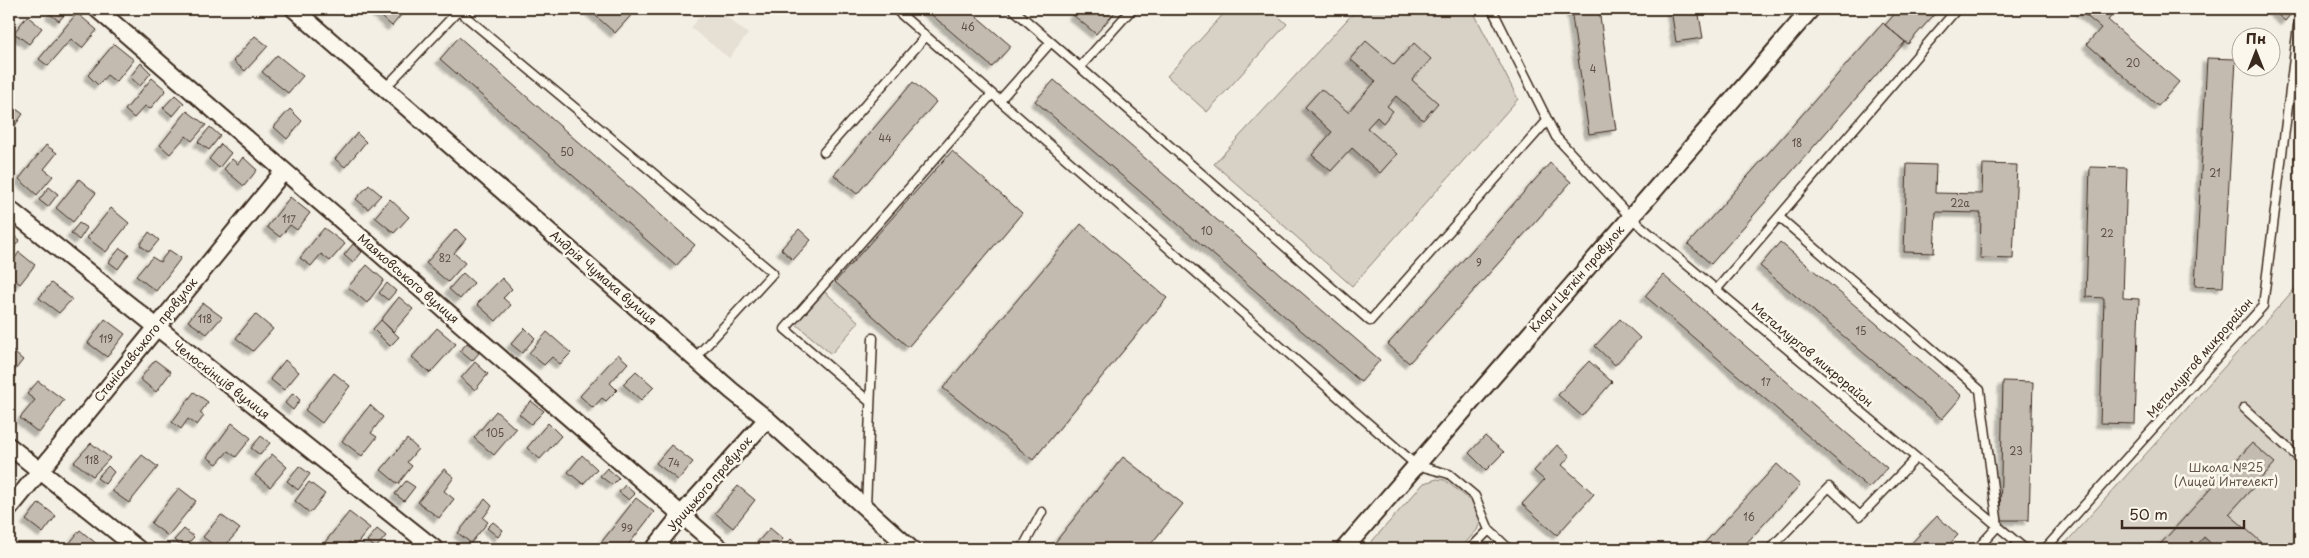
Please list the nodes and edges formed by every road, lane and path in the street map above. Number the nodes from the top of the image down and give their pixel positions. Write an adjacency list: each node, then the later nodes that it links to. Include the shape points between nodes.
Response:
1 (96, 9): 19 (street, Маяковського вулиця)
2 (294, 9): 14 (street, Андрія Чумака вулиця)
3 (895, 9): 11 (lane)
4 (1013, 9): 12 (lane)
5 (1132, 9): 13 (lane)
6 (1492, 9): 17 (lane, Металлургов микрорайон)
7 (1811, 9): 21 (street, Клари Цеткін провулок)
8 (1957, 9): 22 (lane)
9 (459, 10): 14 (lane); 26 (lane, via 773,273)
10 (2300, 26): 53 (lane, Металлургов микрорайон, via 2262,306)
11 (926, 36): 15 (lane); 18 (lane)
12 (1051, 42): 13 (lane); 16 (lane)
13 (1080, 67): 17 (lane, via 1370,321)
14 (385, 88): 26 (street, Андрія Чумака вулиця)
15 (992, 94): 16 (lane); 27 (lane, via 785,329)
16 (1000, 100): 33 (lane)
17 (1547, 121): 21 (lane, Металлургов микрорайон, via 1556,137)
18 (824, 152)
19 (283, 172): 24 (street, Станіславського провулок); 38 (street, Маяковського вулиця)
20 (9, 209): 24 (street, Челюскінців вулиця)
21 (1630, 217): 23 (lane, Металлургов микрорайон); 33 (street, Клари Цеткін провулок)
22 (1779, 217): 23 (lane); 39 (lane, via 1980,390)
23 (1716, 290): 31 (lane, Металлургов микрорайон)
24 (156, 329): 34 (street, Станіславського провулок); 42 (street, Челюскінців вулиця)
25 (873, 338): 27 (lane)
26 (694, 358): 29 (street, Андрія Чумака вулиця)
27 (870, 402): 36 (lane)
28 (2244, 408): 32 (lane)
29 (767, 419): 36 (street, Андрія Чумака вулиця); 38 (street, Урицького провулок)
30 (9, 446): 34 (street)
31 (1916, 458): 39 (lane, Металлургов микрорайон); 50 (lane, via 1860,516 1829,487)
32 (2300, 459)
33 (1416, 465): 40 (lane, via 1449,474 1474,496); 47 (street, Клари Цеткін провулок)
34 (40, 470): 35 (street, Станіславського провулок); 41 (street)
35 (9, 509)
36 (866, 509): 45 (street, Андрія Чумака вулиця)
37 (1042, 512): 46 (lane)
38 (681, 515): 43 (street, Урицького провулок); 44 (street, Маяковського вулиця)
39 (1998, 526): 51 (lane); 52 (lane, Металлургов микрорайон)
40 (1489, 530): 48 (lane); 49 (lane)
41 (138, 549)
42 (435, 549)
43 (654, 549)
44 (721, 549)
45 (911, 549)
46 (1022, 549)
47 (1344, 549)
48 (1470, 549)
49 (1509, 549)
50 (1770, 549)
51 (1978, 549)
52 (2025, 549)
53 (2045, 549)

